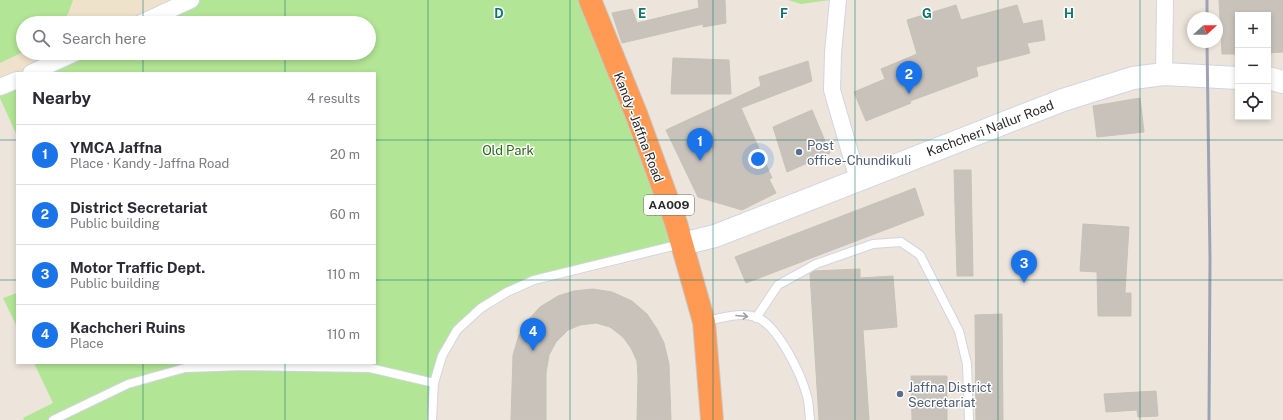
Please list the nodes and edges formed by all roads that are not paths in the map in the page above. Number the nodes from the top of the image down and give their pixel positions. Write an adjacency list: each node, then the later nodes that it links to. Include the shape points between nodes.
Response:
1 (191, 0): 5 (street)
2 (590, 0): 15 (highway, Kandy - Jaffna Road / AA009, via 637,116)
3 (838, 0): 14 (street, via 832,90)
4 (1165, 0): 8 (street)
5 (156, 16)
6 (60, 60): 7 (street)
7 (33, 72)
8 (1164, 74): 9 (street, Kachcheri Nallur Road); 14 (street, Kachcheri Nallur Road, via 1133,78 1063,100)
9 (1235, 78)
10 (1271, 79): 12 (street)
11 (16, 80): 13 (street)
12 (1283, 82)
13 (0, 87)
14 (858, 180): 15 (street, Kachcheri Nallur Road, via 715,236)
15 (682, 244): 17 (highway, Kandy - Jaffna Road / AA009); 18 (lane, via 534,280 507,292 481,308 457,330 442,356)
16 (756, 318): 17 (lane, one-way to 16, via 732,316); 22 (lane, via 775,331 796,366 807,396); 23 (lane, via 778,285 816,264 873,244 901,242 920,255 959,331 967,364)
17 (704, 322): 21 (highway, Kandy - Jaffna Road / AA009)
18 (434, 383): 19 (lane, via 370,368 185,368 128,384); 20 (lane)
19 (53, 420)
20 (432, 420)
21 (712, 420)
22 (810, 420)
23 (969, 420)

